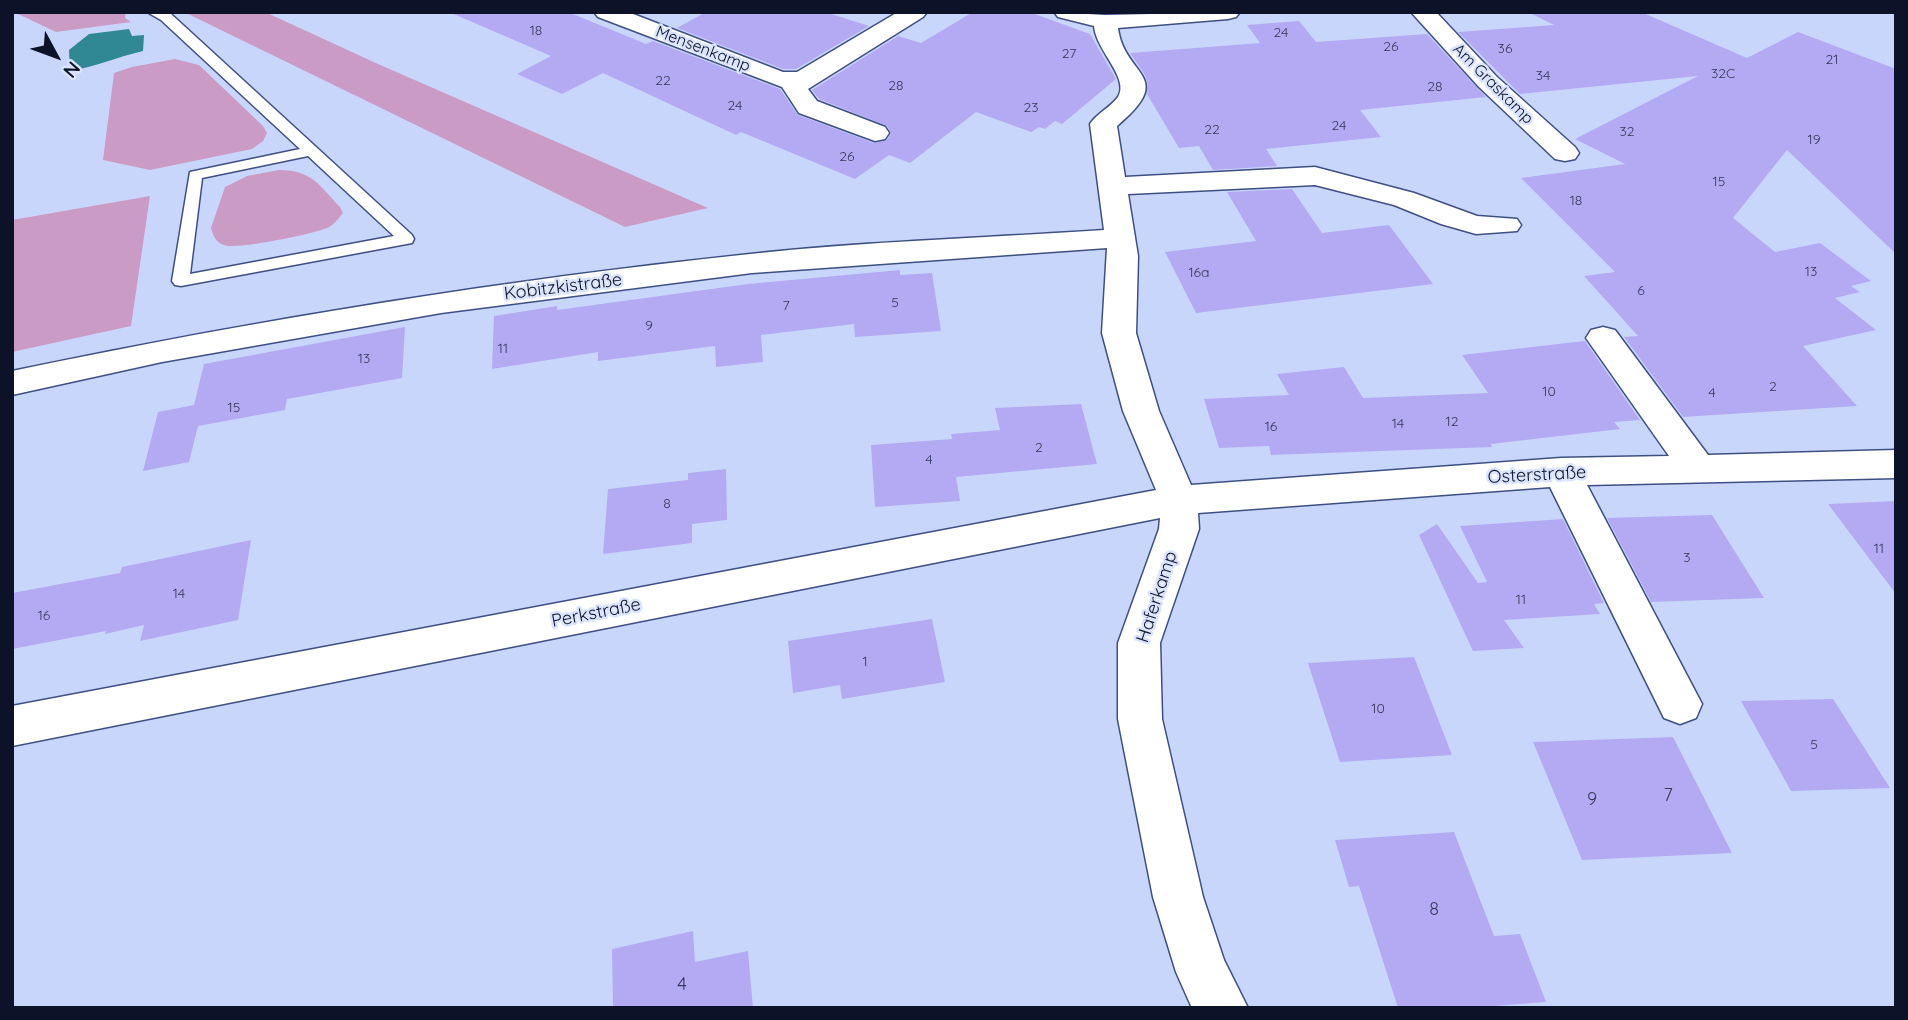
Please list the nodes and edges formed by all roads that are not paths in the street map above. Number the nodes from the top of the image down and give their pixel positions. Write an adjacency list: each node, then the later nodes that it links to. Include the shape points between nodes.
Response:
1 (153, 12): 10 (lane, via 166,17)
2 (606, 12): 8 (street, Mensenkamp, via 779,79)
3 (915, 12): 8 (street)
4 (1066, 12): 7 (street)
5 (1228, 12): 7 (street)
6 (1423, 12): 11 (street, Am Graskamp, via 1488,82)
7 (1105, 22): 12 (street, Haferkamp, via 1108,42 1128,67 1133,83 1128,102 1103,124)
8 (802, 80): 9 (street, via 794,88 808,107)
9 (875, 133)
10 (311, 151): 10 (lane, via 406,239 181,281 195,175)
11 (1565, 153)
12 (1113, 186): 13 (street, via 1315,176 1404,199 1476,225); 14 (street, Haferkamp)
13 (1506, 225)
14 (1120, 238): 16 (street, Kobitzkistraße, via 752,263 441,303 162,351); 20 (street, Haferkamp, via 1119,333 1141,411)
15 (1602, 338): 18 (street)
16 (12, 383)
17 (1896, 464): 18 (street, Osterstraße)
18 (1699, 470): 19 (street, Osterstraße)
19 (1561, 472): 20 (street, Osterstraße); 21 (street)
20 (1179, 500): 22 (street, Perkstraße); 23 (street, Haferkamp, via 1179,529 1139,643 1140,719 1178,897 1202,972)
21 (1680, 704)
22 (12, 726)
23 (1221, 1008)

